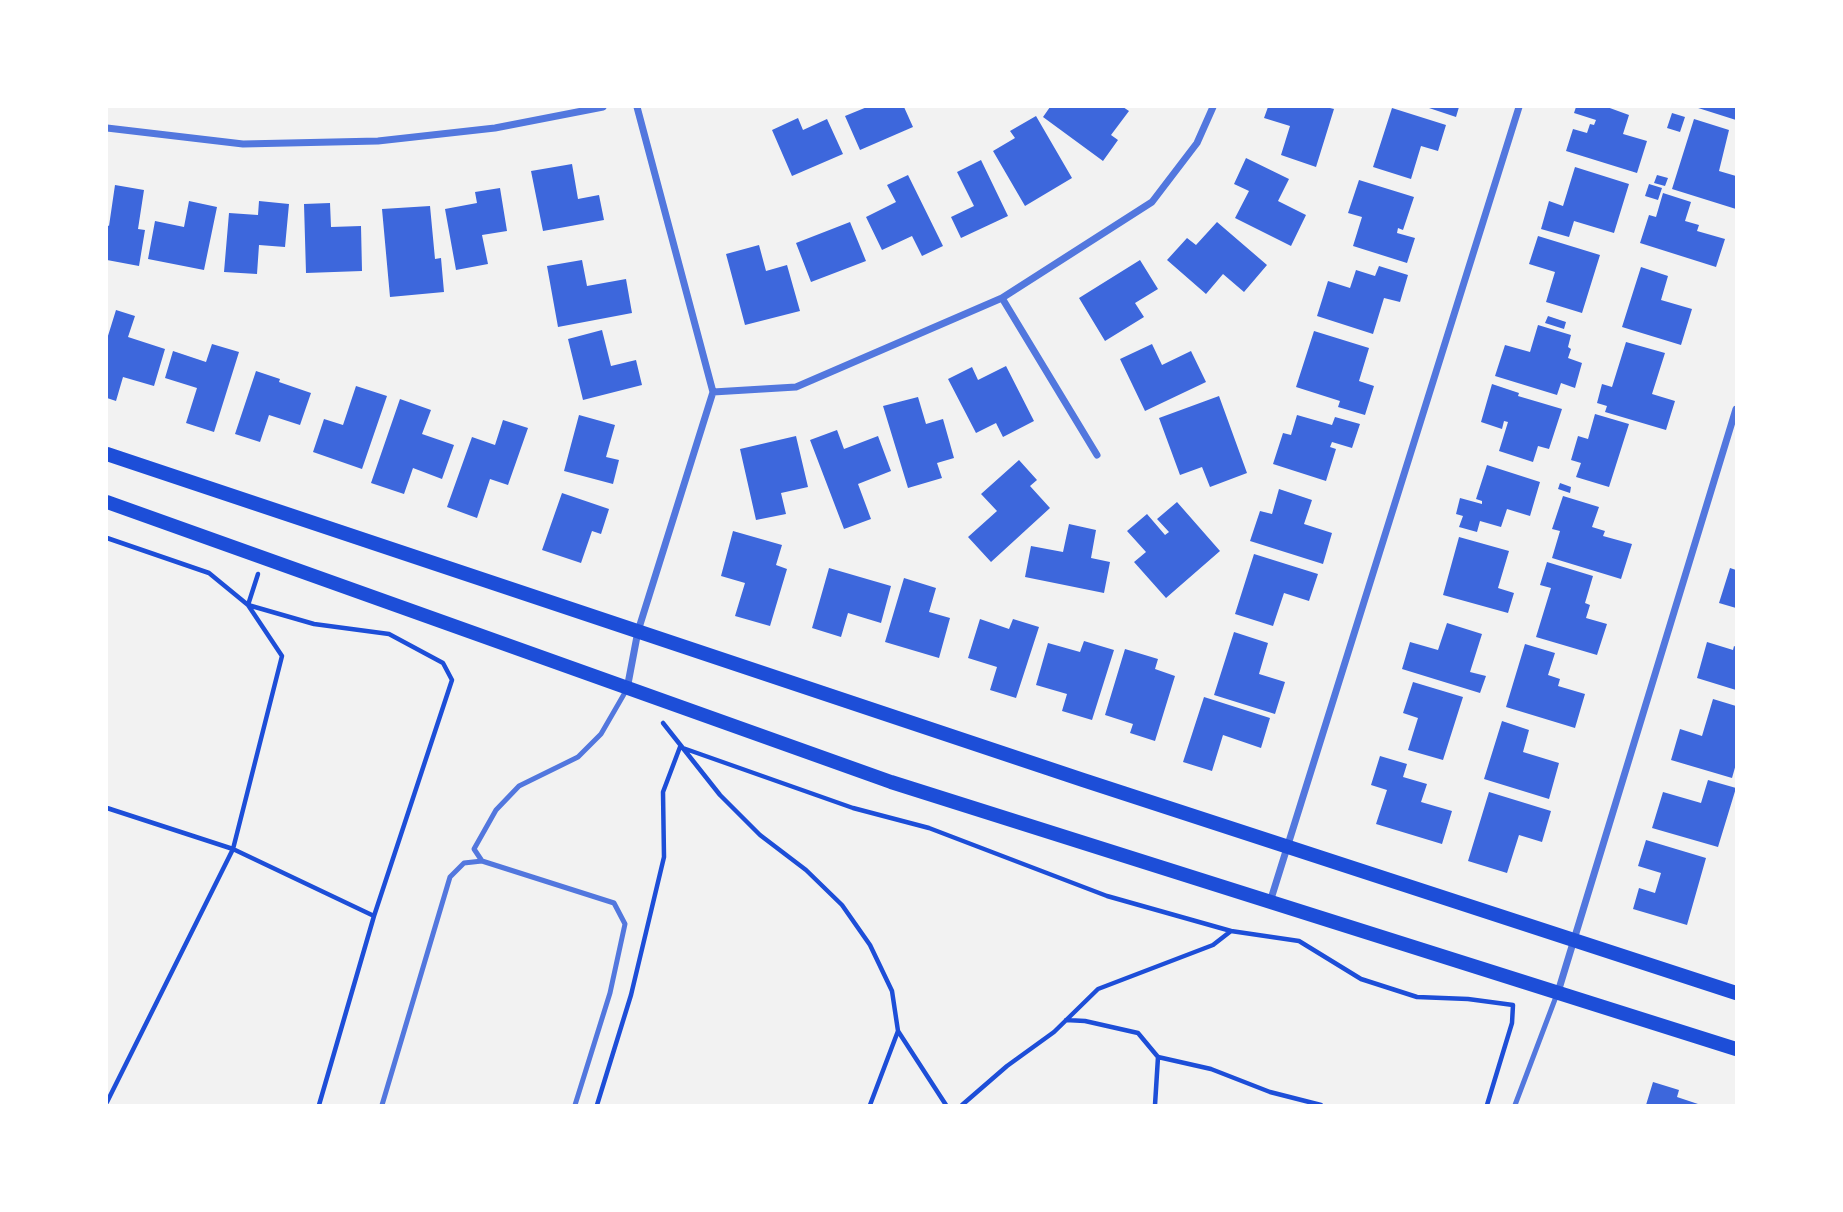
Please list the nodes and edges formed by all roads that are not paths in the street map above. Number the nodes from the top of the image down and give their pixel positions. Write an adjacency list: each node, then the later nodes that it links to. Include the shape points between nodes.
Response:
1 (603, 107): 5 (street, via 495,128 379,141 243,144)
2 (636, 107): 7 (street)
3 (1213, 107): 6 (street, via 1197,143 1152,202)
4 (1519, 107): 14 (street)
5 (107, 128)
6 (1002, 298): 7 (street, via 796,387); 10 (street)
7 (713, 392): 12 (street)
8 (1736, 409): 17 (street)
9 (107, 454): 12 (main road)
10 (1097, 455)
11 (107, 502): 13 (main road)
12 (638, 631): 13 (street); 14 (main road)
13 (627, 689): 15 (lane, via 601,734 578,757 519,786 496,810 474,849); 16 (main road, via 891,782)
14 (1287, 845): 16 (street); 17 (main road)
15 (482, 861): 21 (lane, via 464,863 450,877); 22 (lane, via 614,903 625,924 610,993)
16 (1270, 902): 18 (main road)
17 (1576, 939): 18 (street); 19 (main road)
18 (1558, 992): 20 (main road); 23 (lane)
19 (1736, 993)
20 (1736, 1049)
21 (382, 1105)
22 (575, 1105)
23 (1515, 1105)

